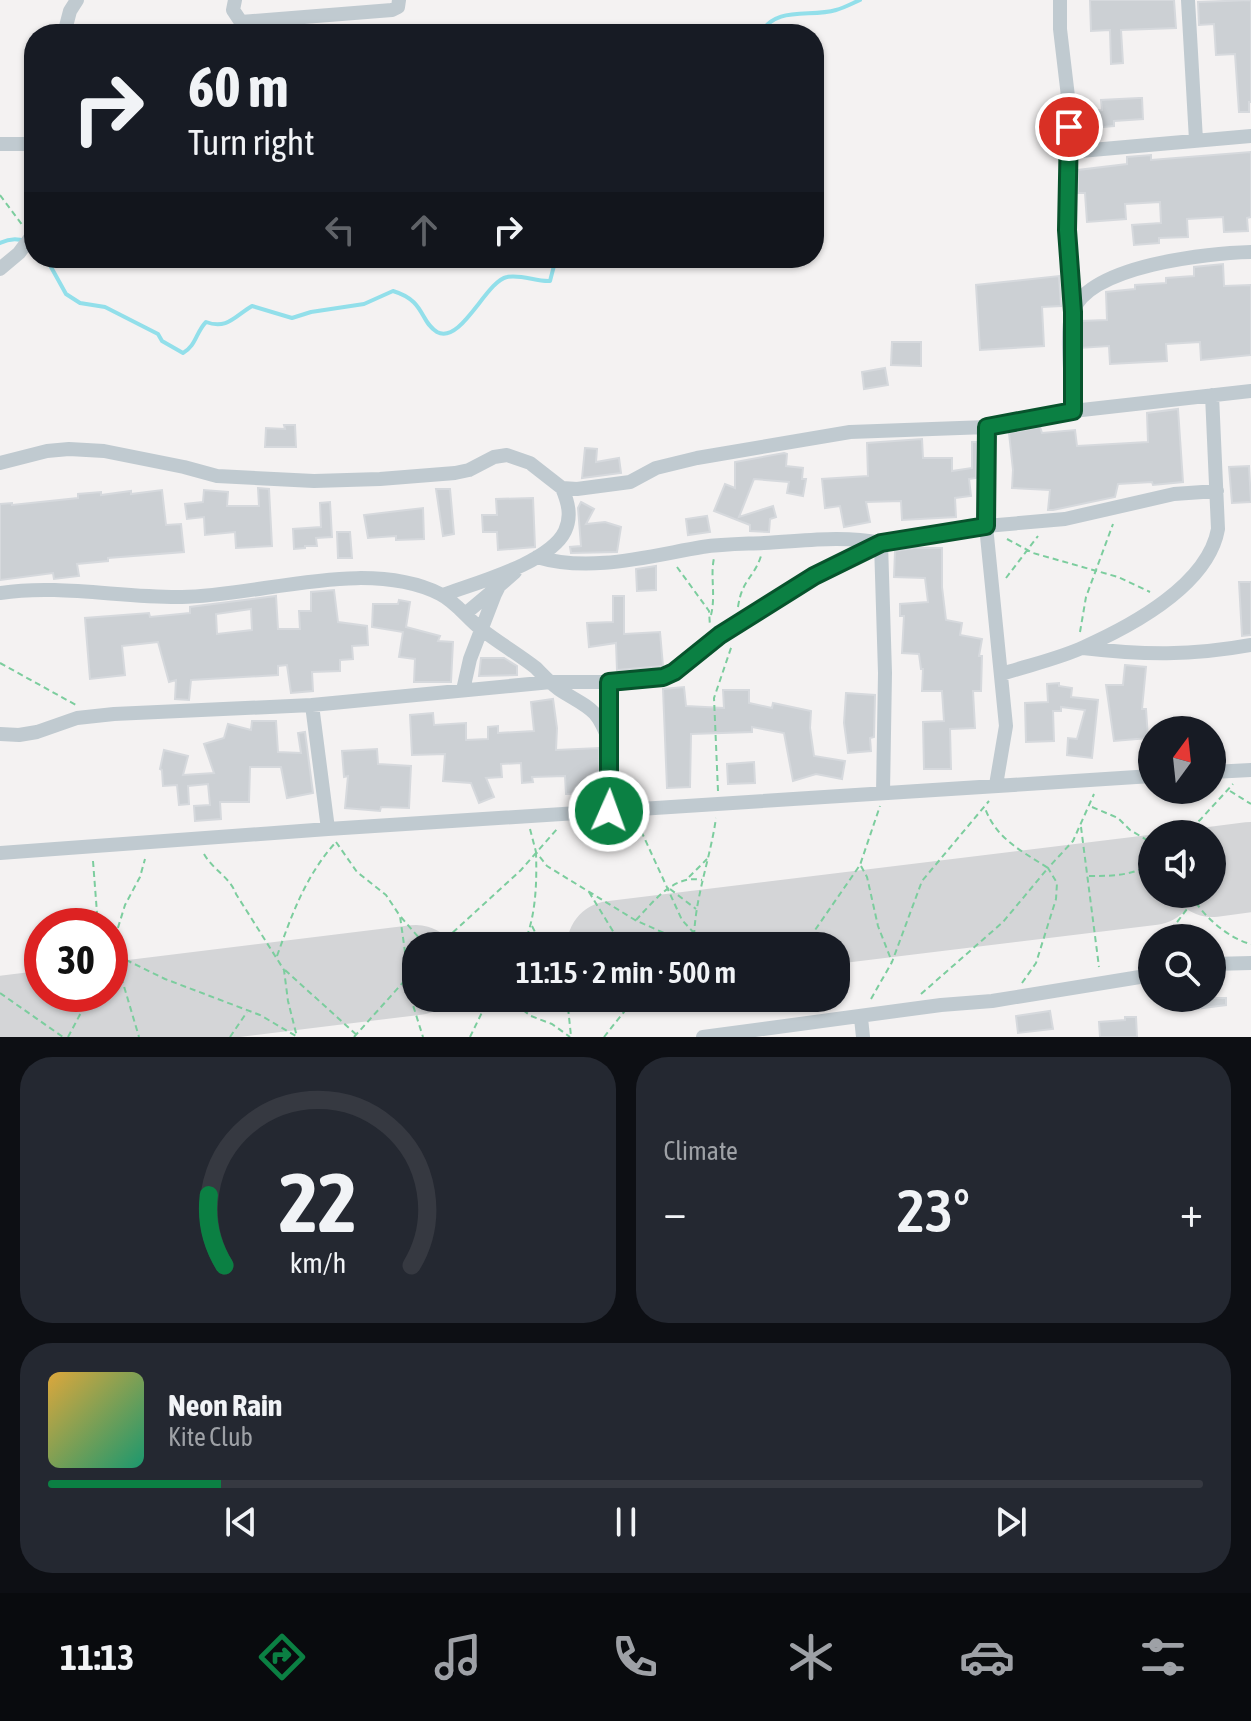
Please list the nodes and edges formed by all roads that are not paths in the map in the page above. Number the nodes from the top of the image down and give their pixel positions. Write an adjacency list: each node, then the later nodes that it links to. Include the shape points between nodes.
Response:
1 (77, 0): 6 (street)
2 (235, 0): 7 (street, via 233,10)
3 (399, 0): 8 (street, via 392,10)
4 (1060, 0): 13 (street)
5 (1188, 0): 10 (street)
6 (67, 24)
7 (241, 24)
8 (289, 24)
9 (1251, 136): 10 (street)
10 (1196, 140): 13 (street)
11 (0, 144): 12 (street)
12 (24, 144)
13 (1069, 152): 17 (street, via 1067,247)
14 (24, 246): 16 (street)
15 (1251, 252): 17 (street, via 1153,263 1098,287)
16 (0, 269)
17 (1073, 312): 20 (street)
18 (1251, 391): 19 (street)
19 (1212, 395): 20 (street); 24 (street)
20 (1073, 411): 21 (street)
21 (987, 427): 23 (street, via 850,432 697,458 656,468 630,482); 25 (street)
22 (0, 463): 23 (street, via 47,451 92,450 229,478 327,480 455,473 507,455 530,463)
23 (562, 488): 27 (street, via 569,513 566,529 556,545)
24 (1217, 491): 25 (street, via 1174,494 1065,519); 34 (street, via 1213,548 1192,576 1166,601)
25 (986, 530): 26 (street); 35 (street)
26 (881, 543): 27 (street, via 838,537 580,563); 37 (street, via 814,576 663,677); 46 (street)
27 (532, 559): 28 (street); 30 (street)
28 (499, 586): 31 (street); 32 (street)
29 (0, 593): 30 (street, via 209,597 347,579 391,580)
30 (443, 595): 31 (street)
31 (465, 614): 32 (street)
32 (481, 629): 36 (street); 38 (street)
33 (1251, 645): 34 (street, via 1176,655)
34 (1080, 649): 35 (street)
35 (1002, 674): 45 (street, via 1006,726)
36 (551, 682): 37 (street); 38 (street); 41 (street, via 596,712)
37 (609, 682): 41 (street)
38 (463, 690): 39 (street)
39 (312, 705): 40 (street, via 92,716 37,732); 48 (street)
40 (0, 734)
41 (610, 743): 47 (street)
42 (1251, 770): 43 (street)
43 (1226, 771)
44 (1138, 777): 45 (street)
45 (996, 785): 46 (street)
46 (883, 793): 47 (street)
47 (609, 811): 48 (street)
48 (328, 829): 49 (street)
49 (0, 853)
50 (1251, 963): 51 (street)
51 (1226, 964)
52 (1138, 977): 53 (street)
53 (861, 1018): 54 (street); 55 (street)
54 (710, 1037)
55 (863, 1037)

